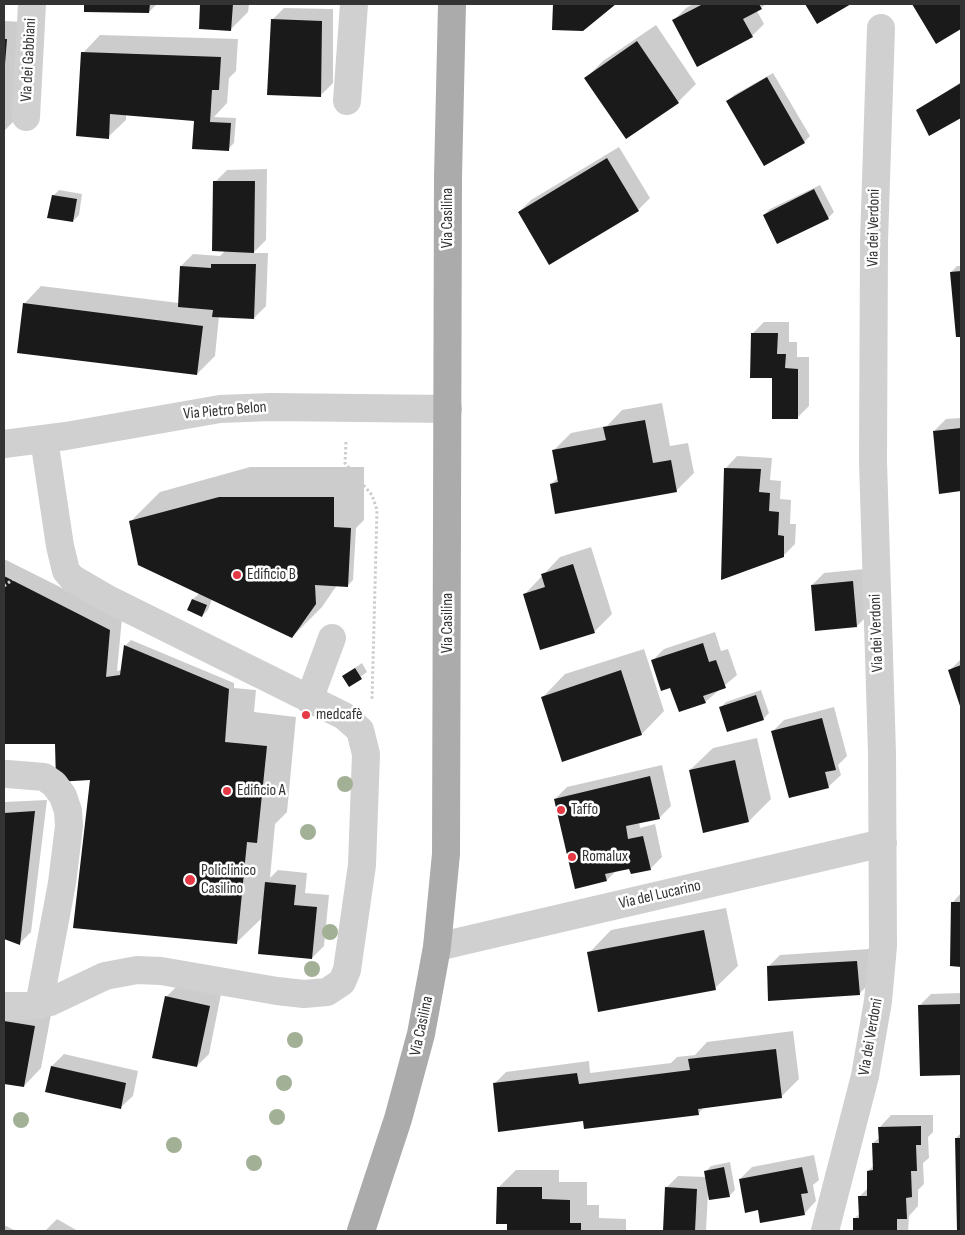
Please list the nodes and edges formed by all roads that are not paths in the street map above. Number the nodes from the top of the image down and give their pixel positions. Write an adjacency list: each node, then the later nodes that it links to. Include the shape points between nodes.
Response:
1 (32, 4): 6 (street, Via dei Gabbiani)
2 (354, 4): 5 (street)
3 (452, 4): 7 (main road, Via Casilina)
4 (880, 28): 13 (street, Via dei Verdoni, via 874,241 873,461)
5 (347, 101)
6 (26, 117)
7 (448, 409): 8 (street, Via Pietro Belon, via 271,407 220,410); 14 (main road, Via Casilina, via 447,821)
8 (44, 439): 9 (street, Via Pietro Belon); 11 (street, via 60,546 66,571 72,578)
9 (4, 444)
10 (332, 638): 11 (street)
11 (309, 700): 15 (street, via 354,723 363,735 365,748 359,892 347,970 342,982 327,992 304,994 149,970 115,973)
12 (6, 774): 15 (street, via 44,777 63,796 68,811 62,884)
13 (883, 842): 14 (street, Via del Lucarino); 18 (street, Via dei Verdoni, via 883,946 878,1001 860,1096)
14 (437, 948): 17 (main road, Via Casilina, via 415,1061)
15 (39, 1005): 16 (street)
16 (4, 1006)
17 (361, 1231)
18 (825, 1231)

